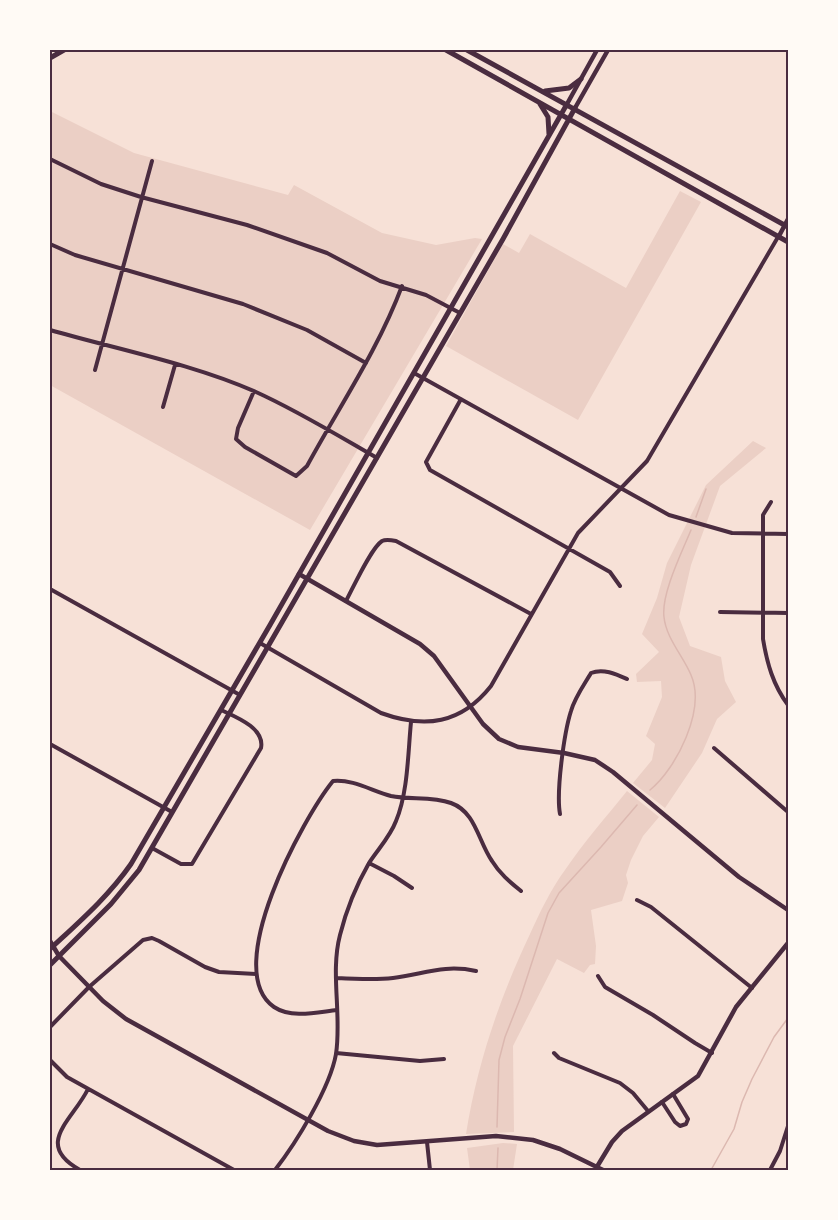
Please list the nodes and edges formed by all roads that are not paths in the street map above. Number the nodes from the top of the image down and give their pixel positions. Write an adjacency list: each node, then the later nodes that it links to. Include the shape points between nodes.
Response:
1 (64, 50): 7 (main road)
2 (446, 50): 8 (main road)
3 (467, 50): 6 (main road)
4 (597, 50): 9 (street)
5 (608, 50): 13 (street)
6 (476, 55): 8 (main road); 10 (main road)
7 (50, 58)
8 (471, 64): 11 (main road)
9 (582, 79): 10 (main road, via 569,88); 12 (street)
10 (543, 91): 12 (main road)
11 (539, 102): 14 (main road); 16 (main road, via 548,117)
12 (567, 104): 13 (main road); 14 (main road)
13 (575, 108): 15 (main road); 19 (main road)
14 (561, 115): 15 (main road); 16 (main road)
15 (569, 119): 20 (main road); 29 (main road)
16 (549, 137): 28 (main road)
17 (50, 159): 21 (street, via 101,184)
18 (152, 161): 21 (street)
19 (680, 167): 20 (main road); 22 (main road)
20 (677, 179): 23 (main road)
21 (141, 197): 26 (street); 27 (street, via 278,235 327,253 380,281)
22 (787, 224): 23 (street)
23 (779, 236): 24 (main road); 43 (street, via 647,461)
24 (789, 242)
25 (50, 243): 26 (street)
26 (123, 269): 31 (street); 32 (street, via 261,310)
27 (402, 286): 28 (street); 32 (street)
28 (452, 308): 29 (street); 35 (main road)
29 (460, 313): 36 (main road)
30 (50, 330): 31 (street)
31 (102, 345): 33 (street); 34 (street)
32 (366, 363): 40 (street)
33 (175, 365): 37 (street); 39 (street)
34 (95, 370)
35 (414, 373): 36 (street); 41 (main road)
36 (422, 377): 38 (street); 42 (main road)
37 (254, 391): 40 (street); 40 (street, via 236,439 296,476 307,466)
38 (460, 399): 43 (street); 47 (street, via 426,462 430,470)
39 (163, 407)
40 (327, 429): 41 (street)
41 (368, 453): 42 (street); 48 (main road)
42 (377, 458): 49 (main road)
43 (621, 489): 45 (street, via 669,515 732,533); 47 (street)
44 (771, 502): 45 (street, via 763,515)
45 (764, 534): 46 (street); 54 (street)
46 (789, 534)
47 (569, 547): 50 (street, via 610,573); 56 (street)
48 (299, 573): 49 (street); 57 (main road)
49 (307, 578): 52 (street); 58 (main road)
50 (620, 586)
51 (50, 589): 60 (street)
52 (346, 601): 56 (street, via 375,548 390,539); 63 (street, via 420,644 434,656)
53 (720, 612): 54 (street)
54 (764, 612): 55 (street); 62 (street, via 766,656 773,680)
55 (789, 613)
56 (531, 615): 63 (street, via 491,686)
57 (259, 643): 58 (street); 60 (main road)
58 (267, 647): 61 (main road); 66 (street, via 381,713)
59 (627, 680): 69 (street, via 598,670 591,673 571,711)
60 (232, 690): 61 (street); 64 (main road)
61 (240, 695): 65 (main road)
62 (789, 705)
63 (470, 707): 66 (street, via 442,720); 69 (street, via 492,733 511,746)
64 (221, 710): 65 (street); 71 (main road)
65 (229, 714): 72 (main road); 75 (street, via 257,731 261,748 192,864 180,864)
66 (411, 722): 70 (street)
67 (50, 744): 71 (street)
68 (714, 748): 73 (street)
69 (564, 753): 74 (street, via 557,800); 80 (street, via 595,760 613,772 739,877)
70 (403, 798): 76 (street, via 394,825); 78 (street, via 443,801 466,812 491,861); 86 (street, via 347,781 333,781 283,866 263,921)
71 (164, 808): 72 (street); 82 (main road, via 116,886)
72 (172, 812): 75 (main road)
73 (789, 812)
74 (560, 814)
75 (152, 848): 83 (main road, via 116,899)
76 (369, 863): 77 (street); 88 (street, via 339,938)
77 (411, 888)
78 (521, 891)
79 (637, 900): 90 (street)
80 (789, 910)
81 (789, 943): 90 (street)
82 (51, 947): 83 (street)
83 (59, 956): 84 (main road); 89 (street)
84 (50, 965)
85 (476, 971): 88 (street, via 460,968 394,978)
86 (256, 974): 89 (street, via 219,972 152,938 143,940); 91 (street, via 265,1000 283,1012)
87 (598, 976): 95 (street, via 605,987)
88 (337, 978): 91 (street)
89 (89, 987): 92 (street); 102 (street, via 126,1019)
90 (752, 988): 95 (street, via 736,1007)
91 (337, 1010): 93 (street)
92 (50, 1027)
93 (336, 1053): 96 (street, via 420,1061); 102 (street)
94 (554, 1053): 101 (street, via 620,1083)
95 (712, 1053): 99 (street, via 698,1076)
96 (444, 1059)
97 (50, 1060): 98 (street, via 68,1077)
98 (88, 1088): 107 (street, via 58,1136 62,1158); 108 (street)
99 (673, 1095): 100 (street); 100 (street, via 688,1119 686,1124 680,1126 675,1122)
100 (662, 1102): 101 (street)
101 (648, 1111): 105 (street, via 612,1142)
102 (308, 1120): 104 (street, via 354,1141 377,1145); 109 (street)
103 (789, 1126): 106 (street)
104 (427, 1142): 105 (street, via 496,1136 533,1140 560,1149); 110 (street)
105 (596, 1169): 111 (street)
106 (771, 1169): 112 (street)
107 (80, 1170)
108 (234, 1170)
109 (275, 1170)
110 (430, 1170)
111 (603, 1170)
112 (777, 1170)

